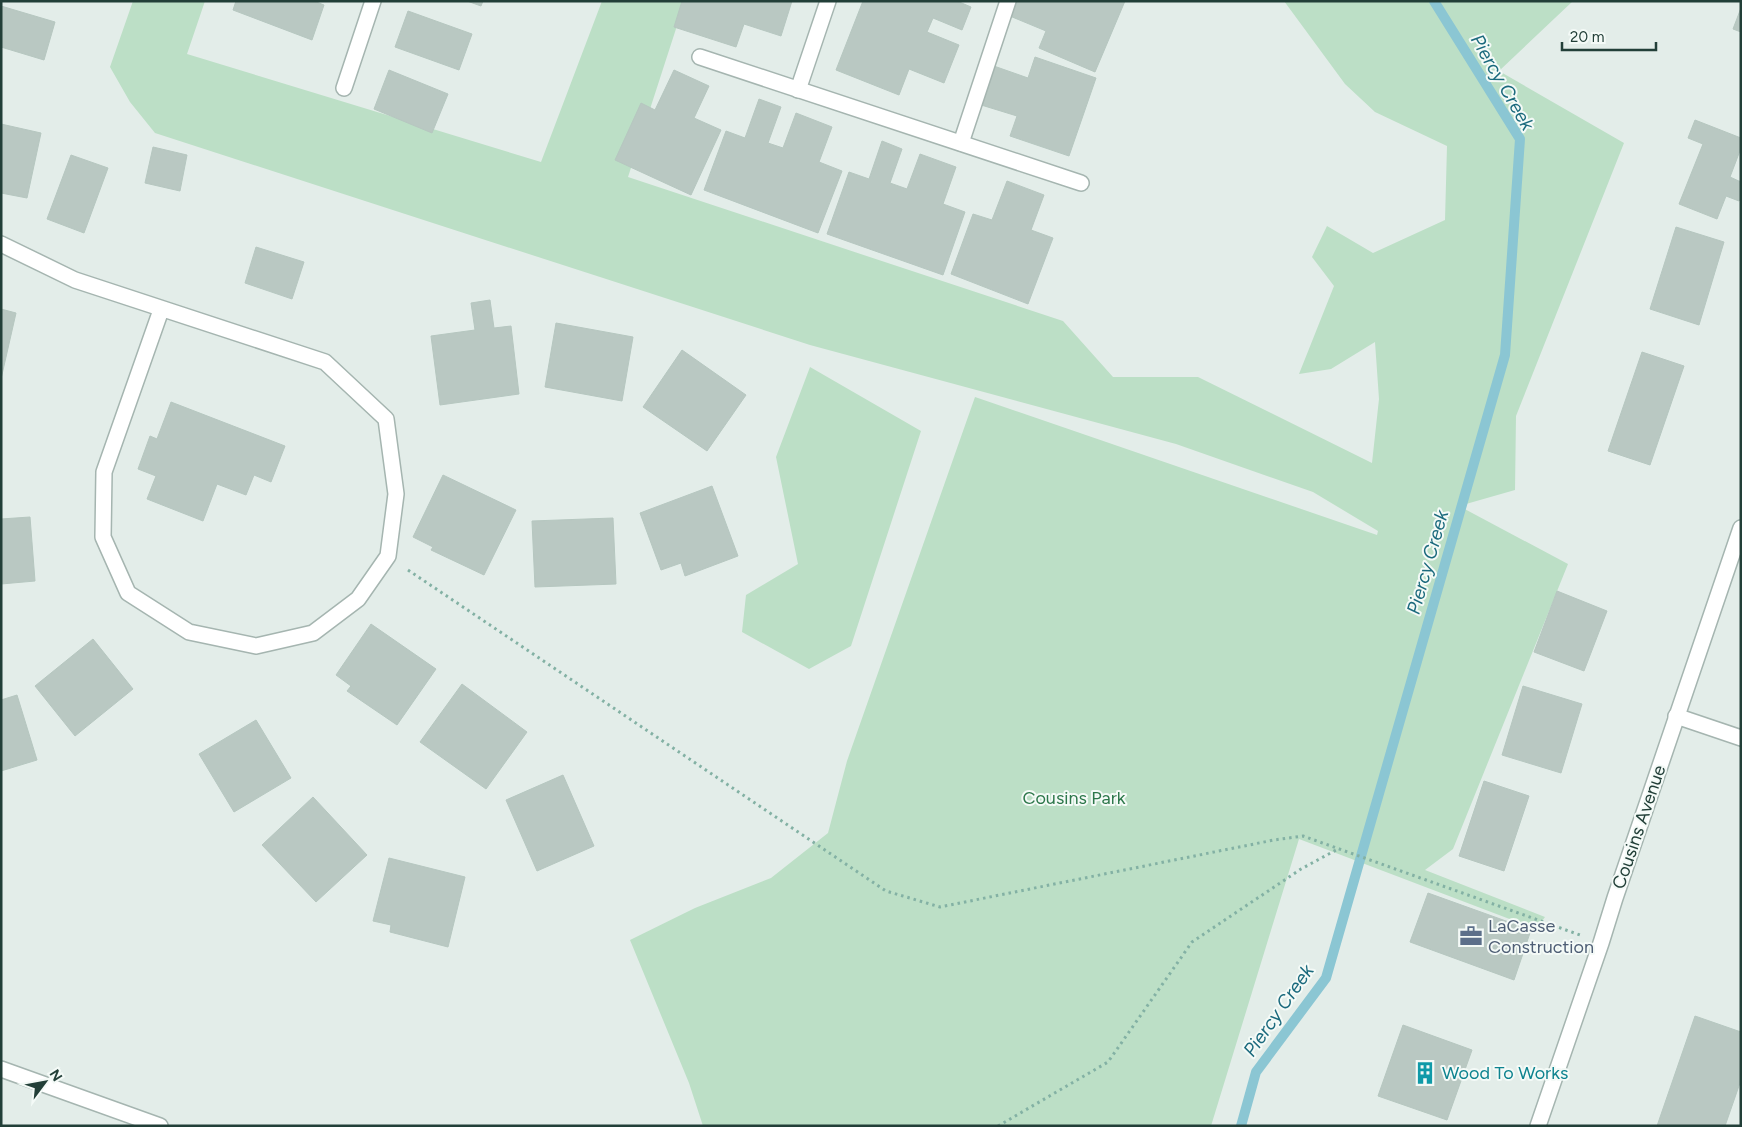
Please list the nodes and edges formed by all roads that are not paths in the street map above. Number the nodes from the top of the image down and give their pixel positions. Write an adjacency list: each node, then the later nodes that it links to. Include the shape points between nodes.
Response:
1 (373, 1): 5 (street)
2 (828, 1): 6 (street)
3 (1008, 1): 7 (street)
4 (700, 58): 6 (street)
5 (344, 88)
6 (798, 90): 7 (street)
7 (960, 143): 8 (street)
8 (1081, 183)
9 (1, 244): 10 (street, via 74,280)
10 (161, 310): 10 (street, via 325,362 386,419 396,494 388,556 358,598 313,633 256,646 189,632 128,593 104,537 104,472)
11 (1741, 528): 12 (street, Cousins Avenue)
12 (1676, 716): 13 (street); 16 (street, Cousins Avenue)
13 (1741, 738)
14 (1, 1069): 15 (street)
15 (160, 1126)
16 (1538, 1126)

